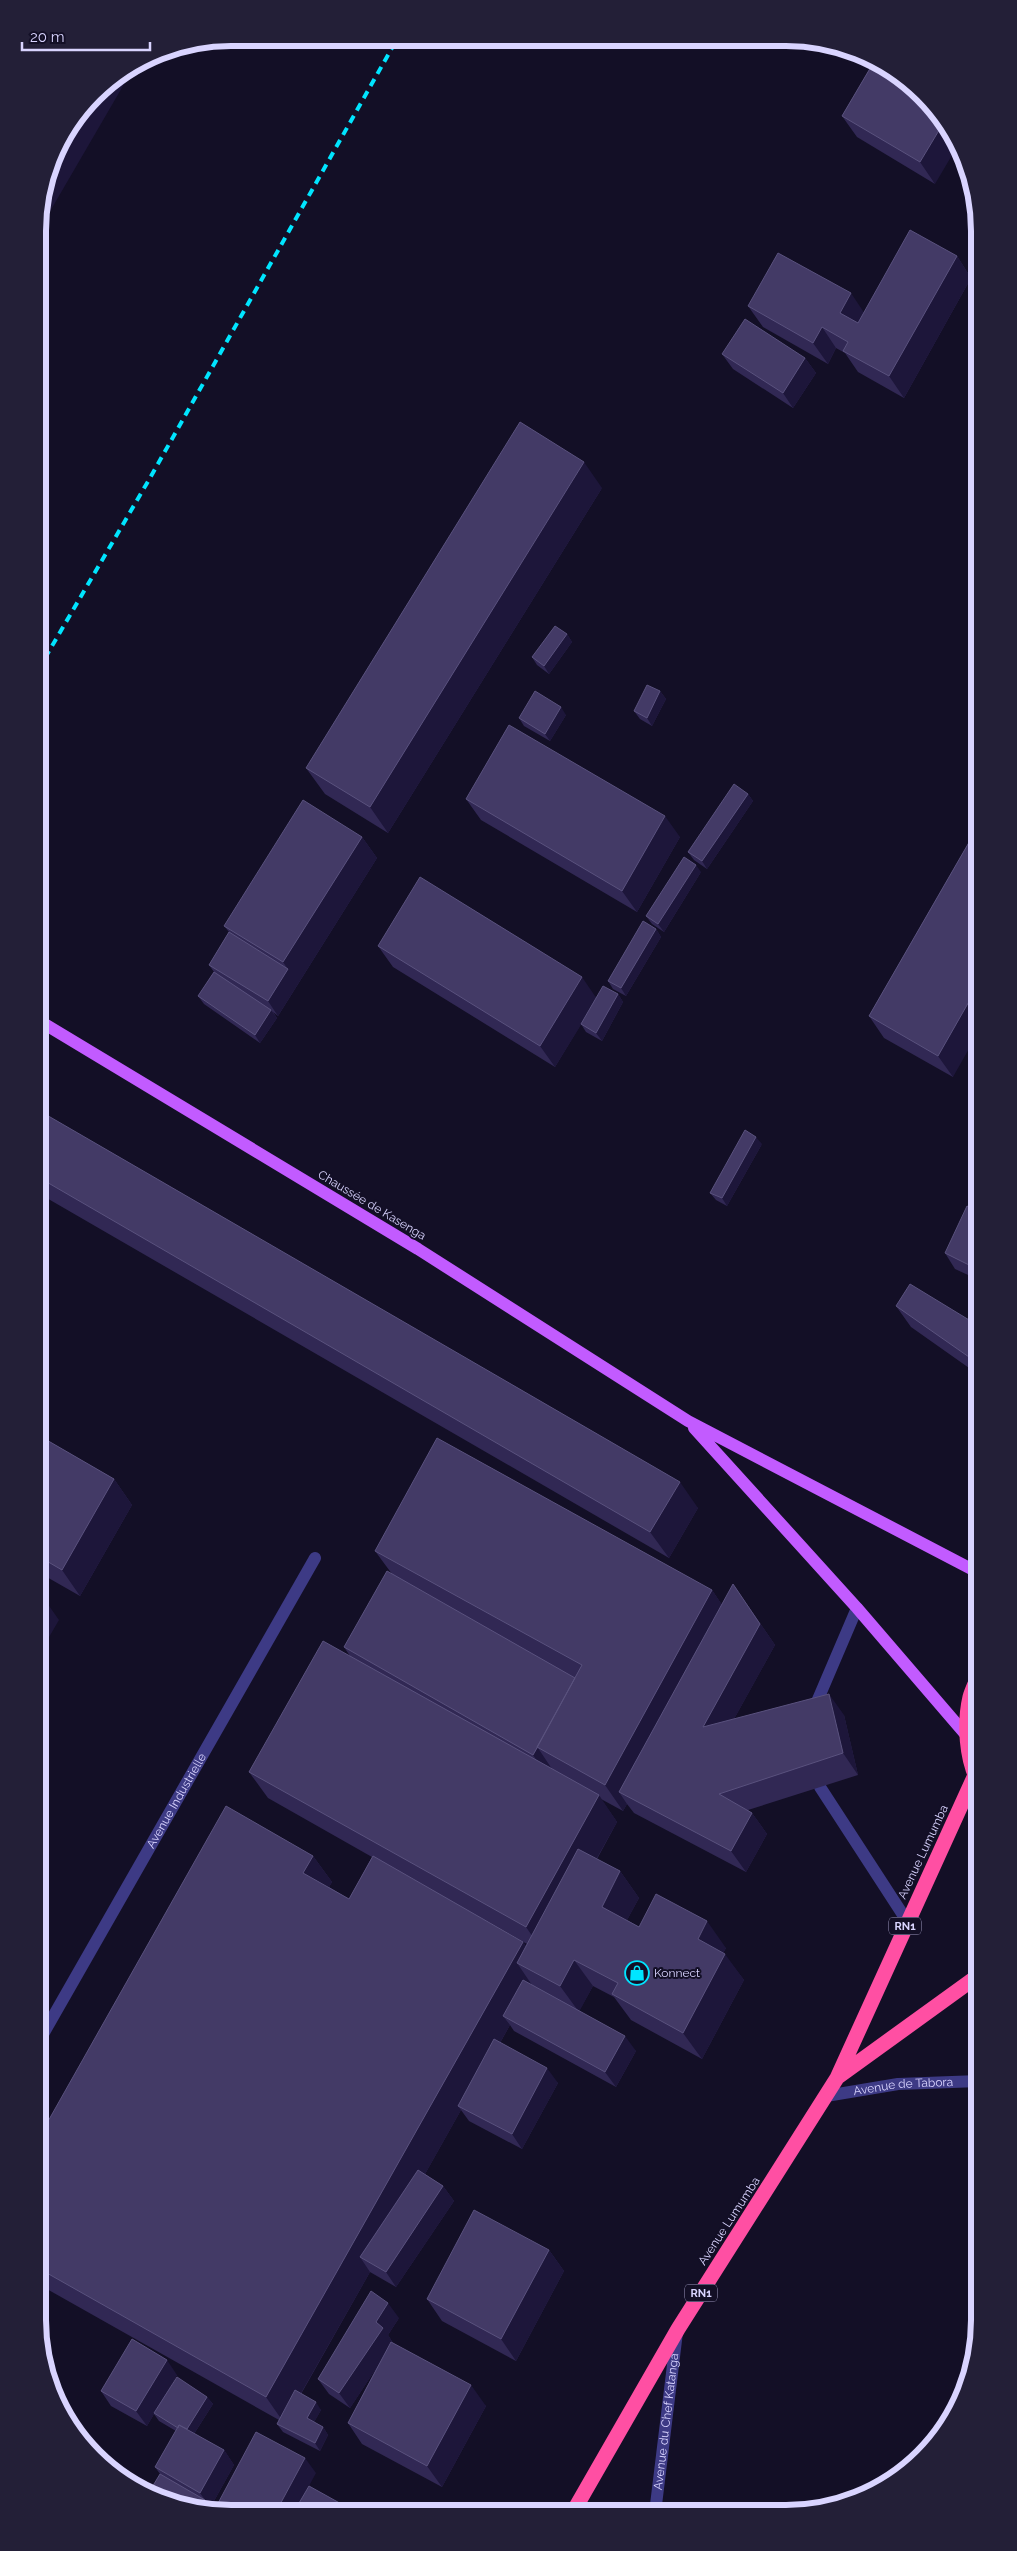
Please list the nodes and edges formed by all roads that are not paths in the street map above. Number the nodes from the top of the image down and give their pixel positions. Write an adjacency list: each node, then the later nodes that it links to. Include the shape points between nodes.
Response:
1 (46, 1025): 2 (main road, Chaussée de Kasenga, via 418,1249)
2 (688, 1421): 4 (main road); 5 (main road)
3 (315, 1558): 14 (street, Avenue Industrielle)
4 (971, 1569)
5 (857, 1608): 7 (street); 8 (main road)
6 (971, 1695): 8 (highway, Avenue Lumumba / RN1)
7 (807, 1725)
8 (967, 1736): 9 (highway, Avenue Lumumba / RN1)
9 (971, 1753)
10 (820, 1787): 12 (street)
11 (971, 1791): 12 (highway, Avenue Lumumba / RN1)
12 (907, 1921): 15 (highway, Avenue Lumumba / RN1)
13 (971, 1981): 15 (highway, Avenue Lumumba / RN1)
14 (46, 2029)
15 (837, 2078): 17 (highway, Avenue Lumumba / RN1)
16 (971, 2082): 17 (street, Avenue de Tabora, via 898,2084)
17 (826, 2096): 18 (highway, Avenue Lumumba / RN1)
18 (678, 2329): 19 (highway, Avenue Lumumba / RN1); 20 (street, Avenue du Chef Katanga)
19 (577, 2505)
20 (656, 2505)

